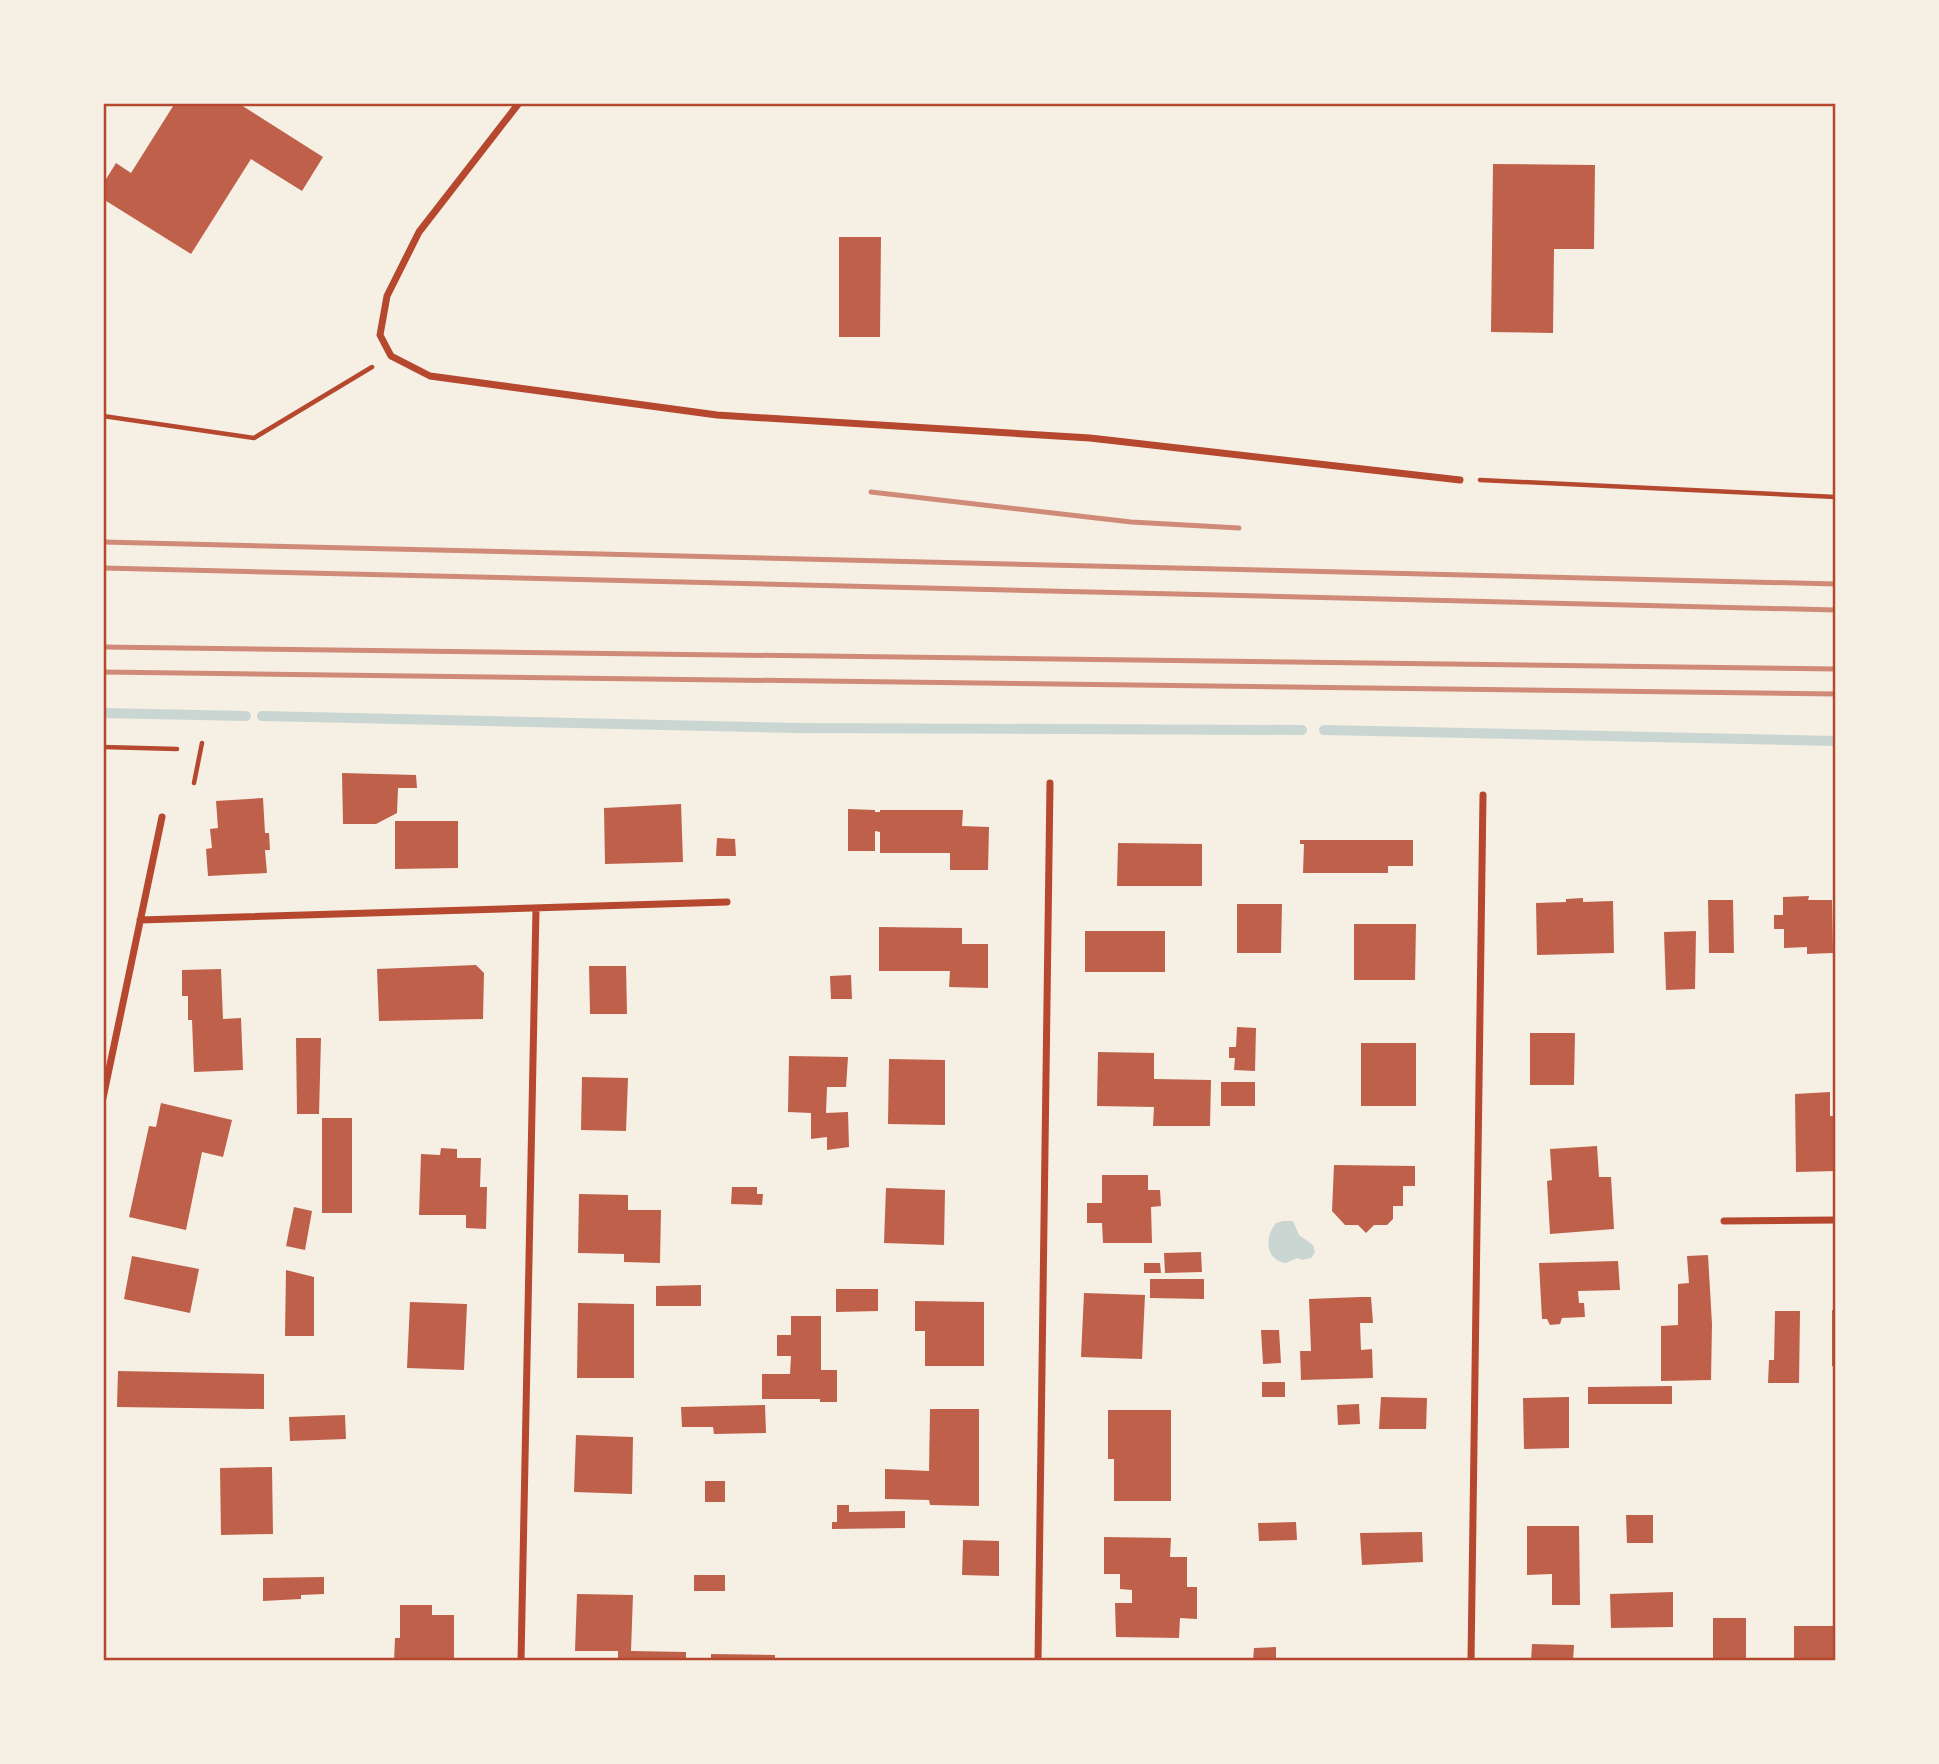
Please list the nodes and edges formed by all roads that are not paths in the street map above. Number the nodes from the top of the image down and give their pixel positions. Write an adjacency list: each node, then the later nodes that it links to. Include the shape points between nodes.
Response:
1 (519, 103): 2 (street, via 419,232 387,296 380,335 390,356 430,376 717,415 1090,438)
2 (1460, 480)
3 (1050, 783): 13 (street)
4 (1483, 795): 14 (street)
5 (162, 817): 8 (street)
6 (726, 902): 7 (street)
7 (536, 909): 8 (street); 12 (street)
8 (140, 920): 9 (street)
9 (104, 1093)
10 (1836, 1220): 11 (street)
11 (1724, 1221)
12 (520, 1661)
13 (1038, 1661)
14 (1472, 1661)

